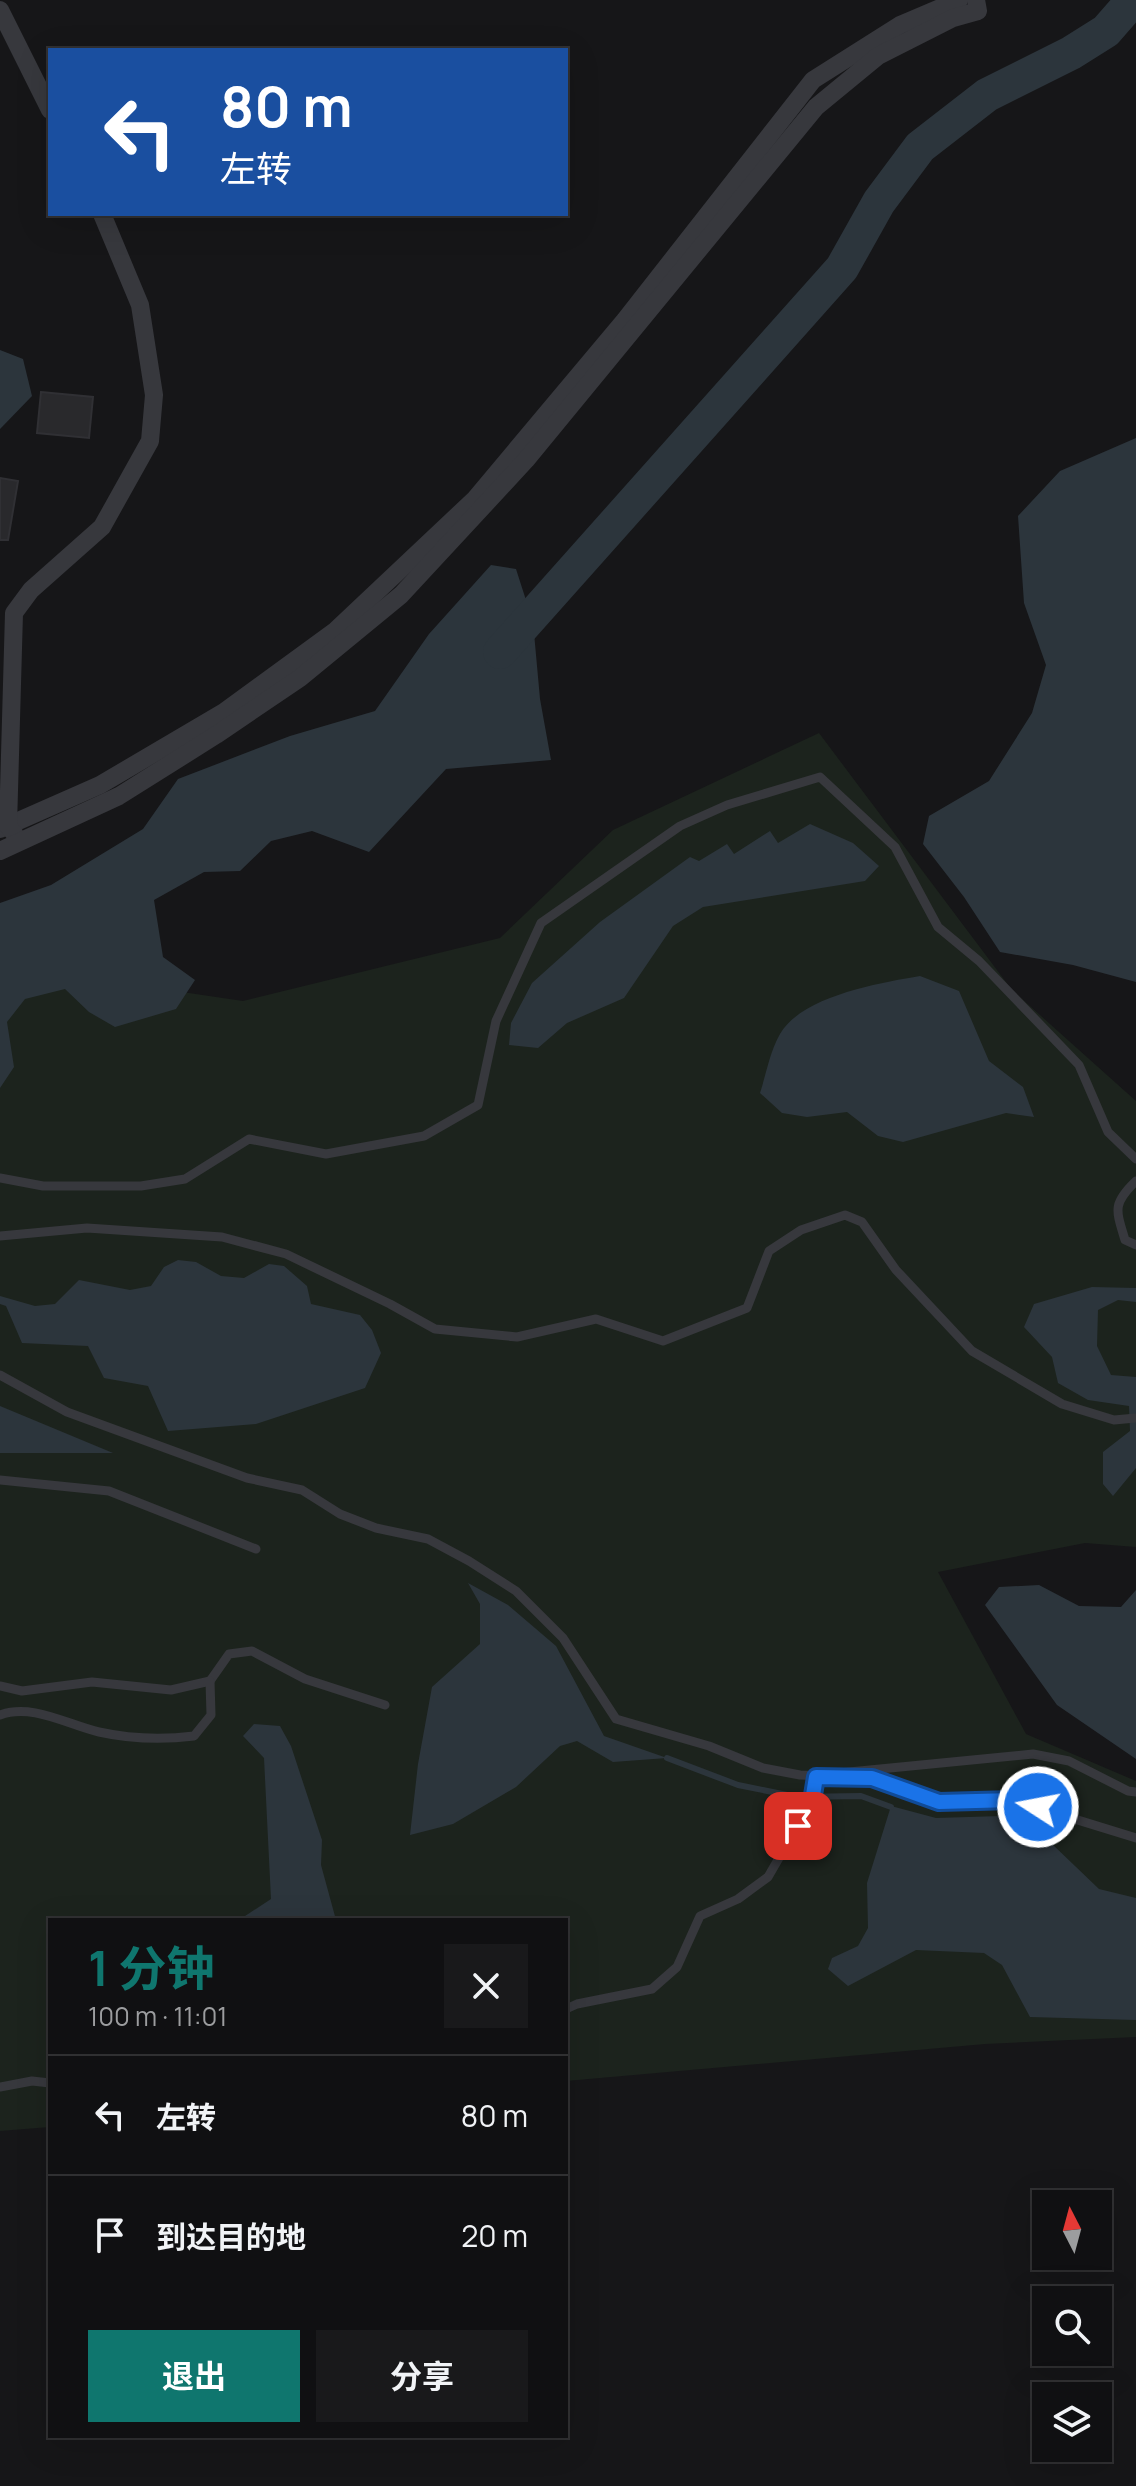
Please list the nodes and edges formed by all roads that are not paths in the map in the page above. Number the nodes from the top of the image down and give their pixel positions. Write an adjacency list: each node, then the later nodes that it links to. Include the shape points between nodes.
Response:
1 (959, 0): 6 (street, via 900,25 813,80 625,320 475,499 335,631 212,719 100,785)
2 (977, 5): 7 (street, via 878,56 816,107 526,460 401,595 300,678 216,735 119,796)
3 (3, 19): 4 (street)
4 (48, 106)
5 (103, 216): 6 (street, via 140,305 154,395 150,441 102,527 31,590 14,613)
6 (4, 827): 7 (street)
7 (20, 842): 8 (street)
8 (0, 851)
9 (1136, 1159): 10 (lane, via 1108,1132 1079,1065 979,961 938,927 895,847 820,777 727,805 680,826 541,923 496,1021 478,1105 424,1136 326,1154 249,1139 185,1179 141,1186 43,1186)
10 (0, 1178)
11 (1136, 1181): 13 (lane, via 1121,1195 1117,1213 1125,1240)
12 (0, 1236): 15 (lane, via 87,1228 222,1237 286,1254 435,1329 517,1337 596,1319 663,1341 747,1308 769,1251 801,1230 845,1215 862,1222 896,1270 972,1351 1062,1404 1114,1420)
13 (1136, 1245)
14 (0, 1375): 22 (lane, via 67,1412 247,1478 302,1490 376,1528 428,1539 516,1591 563,1638 616,1719 763,1768)
15 (1136, 1418)
16 (0, 1480): 17 (lane, via 109,1491)
17 (256, 1549)
18 (210, 1681): 19 (lane, via 171,1690 92,1682 22,1691); 20 (lane, via 229,1654 252,1651 305,1679); 21 (lane, via 211,1715 194,1736 158,1740 99,1732 37,1713)
19 (0, 1686)
20 (385, 1705)
21 (0, 1715)
22 (816, 1777): 23 (lane, via 1033,1754 1069,1761); 24 (lane, via 872,1778 939,1802 1013,1800); 25 (lane, via 812,1801 768,1877 738,1899 700,1916 677,1967 652,1989)
23 (1136, 1792)
24 (1136, 1838)
25 (568, 2008)
26 (48, 2083): 27 (lane)
27 (0, 2087)

